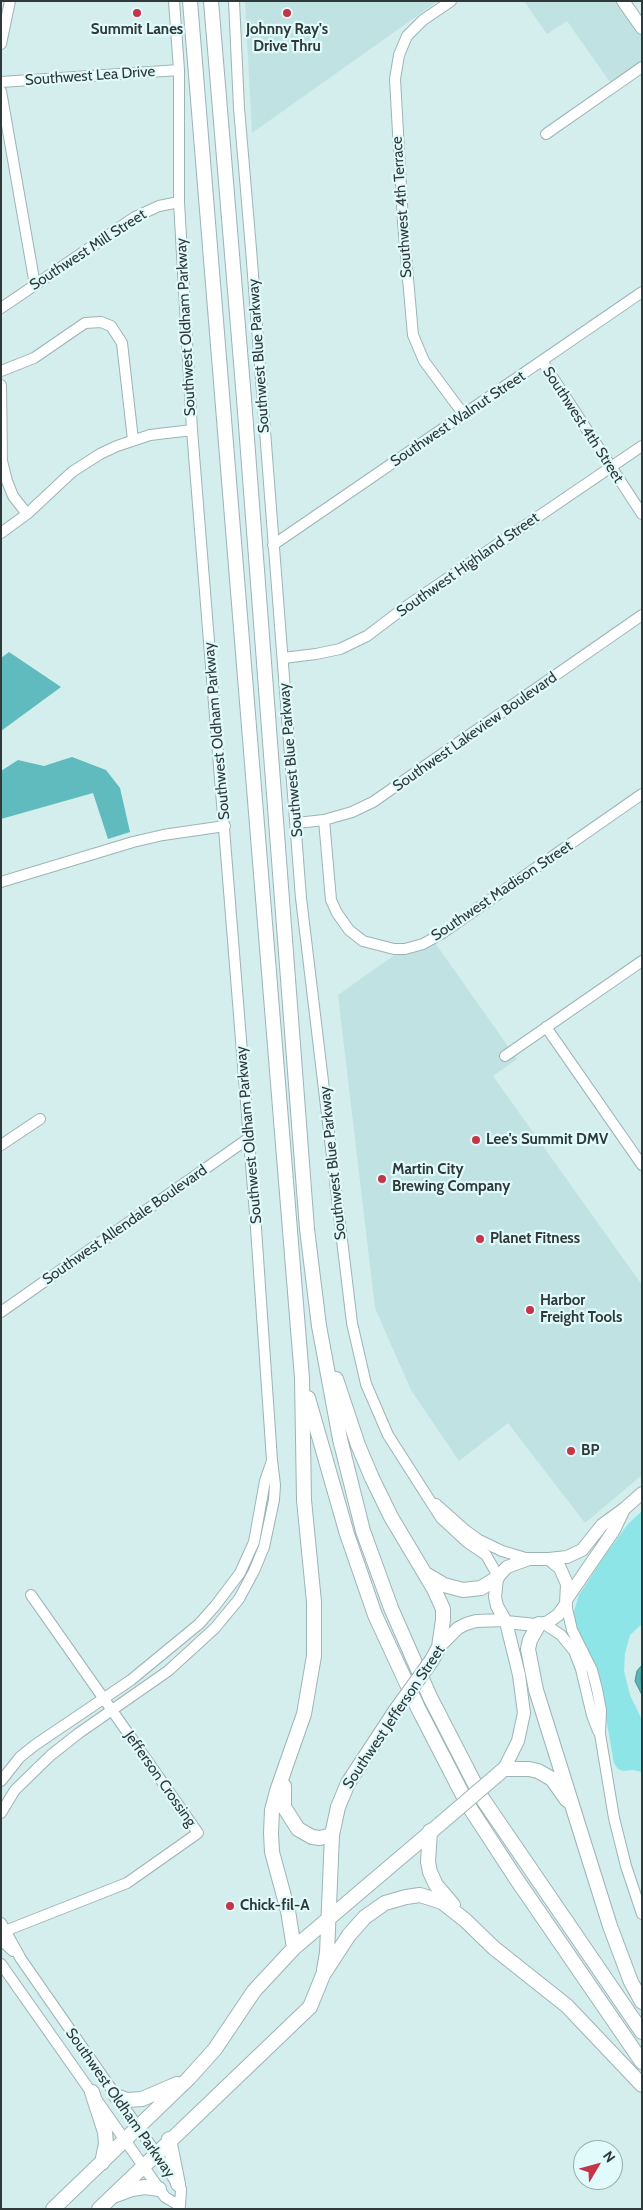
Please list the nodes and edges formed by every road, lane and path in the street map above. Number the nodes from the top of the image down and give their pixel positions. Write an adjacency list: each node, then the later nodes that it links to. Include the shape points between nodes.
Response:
1 (10, 1): 9 (street)
2 (174, 1): 11 (street, Southwest Oldham Parkway)
3 (190, 1): 47 (highway)
4 (211, 1): 46 (highway, via 306,1229)
5 (234, 1): 30 (street, Southwest Blue Parkway, via 238,108 252,249)
6 (623, 1): 8 (main road)
7 (448, 3): 22 (street, Southwest 4th Terrace, via 407,36 399,55 395,79 408,293 414,335 424,360)
8 (642, 28)
9 (1, 44)
10 (642, 67): 14 (street)
11 (179, 70): 12 (street, Southwest Lea Drive); 15 (street, Southwest Oldham Parkway)
12 (1, 82)
13 (1, 91): 16 (street)
14 (546, 134)
15 (179, 202): 16 (street, Southwest Mill Street, via 159,206 135,217); 23 (street, Southwest Oldham Parkway)
16 (35, 285): 18 (street, Southwest Mill Street)
17 (642, 292): 19 (street, Southwest Walnut Street)
18 (1, 308)
19 (542, 361): 22 (street, Southwest Walnut Street); 26 (street, Southwest 4th Street)
20 (1, 371): 24 (street, via 34,358 85,323 101,322 111,326 122,343)
21 (1, 385): 27 (street, via 2,461 13,496)
22 (464, 415): 30 (street, Southwest Walnut Street)
23 (192, 430): 24 (street); 36 (street, Southwest Oldham Parkway)
24 (133, 440): 27 (street, via 100,454 72,472)
25 (642, 446): 26 (street, Southwest Highland Street)
26 (610, 468): 28 (street, Southwest 4th Street); 32 (street, Southwest Highland Street, via 367,636 340,649)
27 (27, 514): 29 (street)
28 (642, 514)
29 (1, 533)
30 (273, 544): 32 (street, Southwest Blue Parkway)
31 (642, 616): 34 (street, Southwest Lakeview Boulevard, via 373,802)
32 (283, 658): 35 (street, Southwest Blue Parkway)
33 (642, 794): 34 (street, Southwest Madison Street, via 441,934 406,949 363,940 348,930 337,913 331,900)
34 (324, 820): 35 (street, Southwest Lakeview Boulevard)
35 (296, 823): 50 (street, Southwest Blue Parkway, via 301,898 352,1323 366,1384 381,1421)
36 (225, 826): 37 (street, via 132,842); 42 (street, Southwest Oldham Parkway)
37 (1, 882)
38 (642, 962): 39 (street)
39 (546, 1027): 40 (street); 44 (street)
40 (505, 1056)
41 (40, 1119): 43 (street)
42 (249, 1138): 45 (street, Southwest Allendale Boulevard); 48 (street, Southwest Oldham Parkway)
43 (1, 1145)
44 (642, 1165)
45 (1, 1312)
46 (319, 1326): 54 (highway, via 361,1453 391,1517); 81 (highway, via 340,1439 363,1531 391,1608 430,1697 482,1798)
47 (302, 1378): 66 (highway, via 304,1500 314,1602 314,1656 304,1714); 82 (highway, via 347,1534 375,1615 418,1708 468,1806)
48 (272, 1460): 58 (street, Southwest Oldham Parkway, via 264,1481 254,1542 240,1573); 59 (street, Southwest Oldham Parkway, via 275,1493 264,1547 239,1599)
49 (642, 1493): 51 (main road)
50 (429, 1499): 52 (street, Southwest Blue Parkway, via 480,1540); 55 (street, Southwest Blue Parkway, via 441,1518 486,1556)
51 (624, 1509): 53 (main road, via 602,1525 582,1550); 57 (main road, via 614,1530)
52 (528, 1559): 53 (main road); 55 (main road, via 514,1563)
53 (548, 1560): 57 (main road, via 560,1568 564,1576)
54 (425, 1574): 55 (highway, via 444,1585 463,1590 481,1588); 62 (highway, via 443,1609)
55 (498, 1577): 60 (main road, via 495,1597)
56 (31, 1595): 63 (street, Jefferson Crossing)
57 (567, 1600): 61 (main road, via 553,1619); 65 (street, via 572,1630 592,1670 601,1710)
58 (215, 1606): 59 (street); 63 (street, Southwest Oldham Parkway, via 169,1649)
59 (226, 1615): 64 (street, Southwest Oldham Parkway, via 180,1661)
60 (505, 1621): 61 (main road); 62 (main road, Southwest Jefferson Street, via 466,1624); 67 (main road, via 520,1675 524,1713 518,1741)
61 (541, 1624): 65 (street, via 561,1635 574,1651); 69 (highway, via 530,1640 529,1660)
62 (439, 1647): 72 (highway, Southwest Jefferson Street, bridge, via 348,1783)
63 (103, 1699): 64 (street, Jefferson Crossing); 68 (street, Southwest Oldham Parkway, via 35,1744)
64 (112, 1711): 70 (street, Southwest Oldham Parkway, via 79,1732 28,1775); 76 (street, Jefferson Crossing, via 198,1833 127,1883)
65 (600, 1734): 73 (street, via 614,1818)
66 (285, 1765): 72 (highway, via 283,1800 293,1825 312,1837); 77 (highway, via 272,1810 272,1852)
67 (500, 1773): 69 (highway, via 530,1769 552,1779); 71 (highway, bridge)
68 (1, 1781)
69 (574, 1812): 80 (highway, via 610,1926)
70 (1, 1813)
71 (435, 1828): 74 (highway); 75 (highway, via 428,1862 430,1872 436,1885)
72 (332, 1835): 74 (highway, Southwest Jefferson Street)
73 (642, 1914)
74 (328, 1918): 77 (highway); 79 (highway, Southwest Jefferson Street)
75 (465, 1920): 79 (highway, via 442,1902 420,1895 385,1903 365,1917 349,1935); 84 (highway, via 494,1948 566,2006)
76 (2, 1931): 86 (street, Southwest Oldham Parkway)
77 (294, 1948): 83 (highway, via 254,1991 215,2049)
78 (1, 1964): 85 (street, Southwest Oldham Parkway)
79 (324, 1976): 89 (highway, via 310,2007)
80 (642, 2002)
81 (642, 2032)
82 (642, 2062)
83 (189, 2078): 86 (highway, via 142,2099 127,2100); 87 (highway)
84 (642, 2085)
85 (92, 2092): 88 (street, Southwest Oldham Parkway); 91 (highway, via 105,2132)
86 (116, 2096): 87 (street, Southwest Oldham Parkway)
87 (139, 2128): 88 (highway); 90 (street, Southwest Oldham Parkway)
88 (126, 2140): 91 (highway); 92 (street, Southwest Oldham Parkway)
89 (170, 2140): 90 (highway); 93 (highway)
90 (156, 2152): 92 (highway); 93 (street, Southwest Oldham Parkway)
91 (102, 2162): 96 (highway)
92 (143, 2165): 94 (street, Southwest Oldham Parkway); 95 (highway)
93 (178, 2184): 94 (street, Southwest Oldham Parkway, via 181,2189 180,2206 165,2197)
94 (159, 2188): 95 (highway, via 132,2189)
95 (111, 2197): 97 (highway)
96 (53, 2209)
97 (99, 2209)

